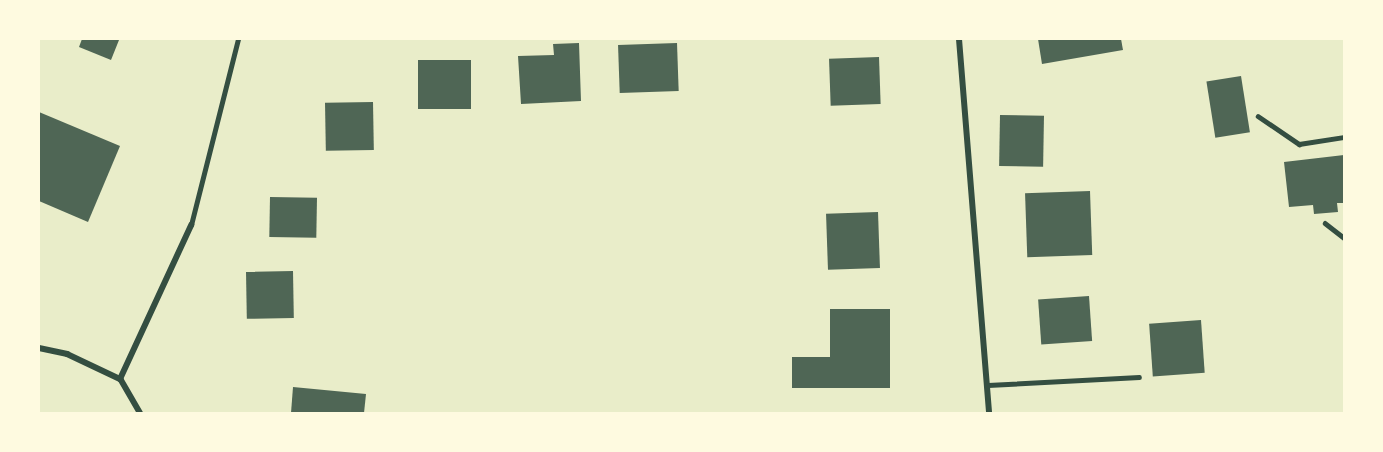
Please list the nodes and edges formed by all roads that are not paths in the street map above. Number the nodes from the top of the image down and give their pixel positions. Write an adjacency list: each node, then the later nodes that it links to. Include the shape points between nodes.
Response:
1 (238, 39): 6 (lane)
2 (959, 39): 11 (street)
3 (1258, 116): 4 (lane, via 1299,144)
4 (1344, 137)
5 (1325, 223): 7 (lane)
6 (191, 225): 10 (street)
7 (1344, 238)
8 (39, 348): 10 (street, via 67,354)
9 (1139, 377): 11 (lane)
10 (120, 379): 12 (street)
11 (988, 384): 13 (street)
12 (140, 413)
13 (989, 413)

